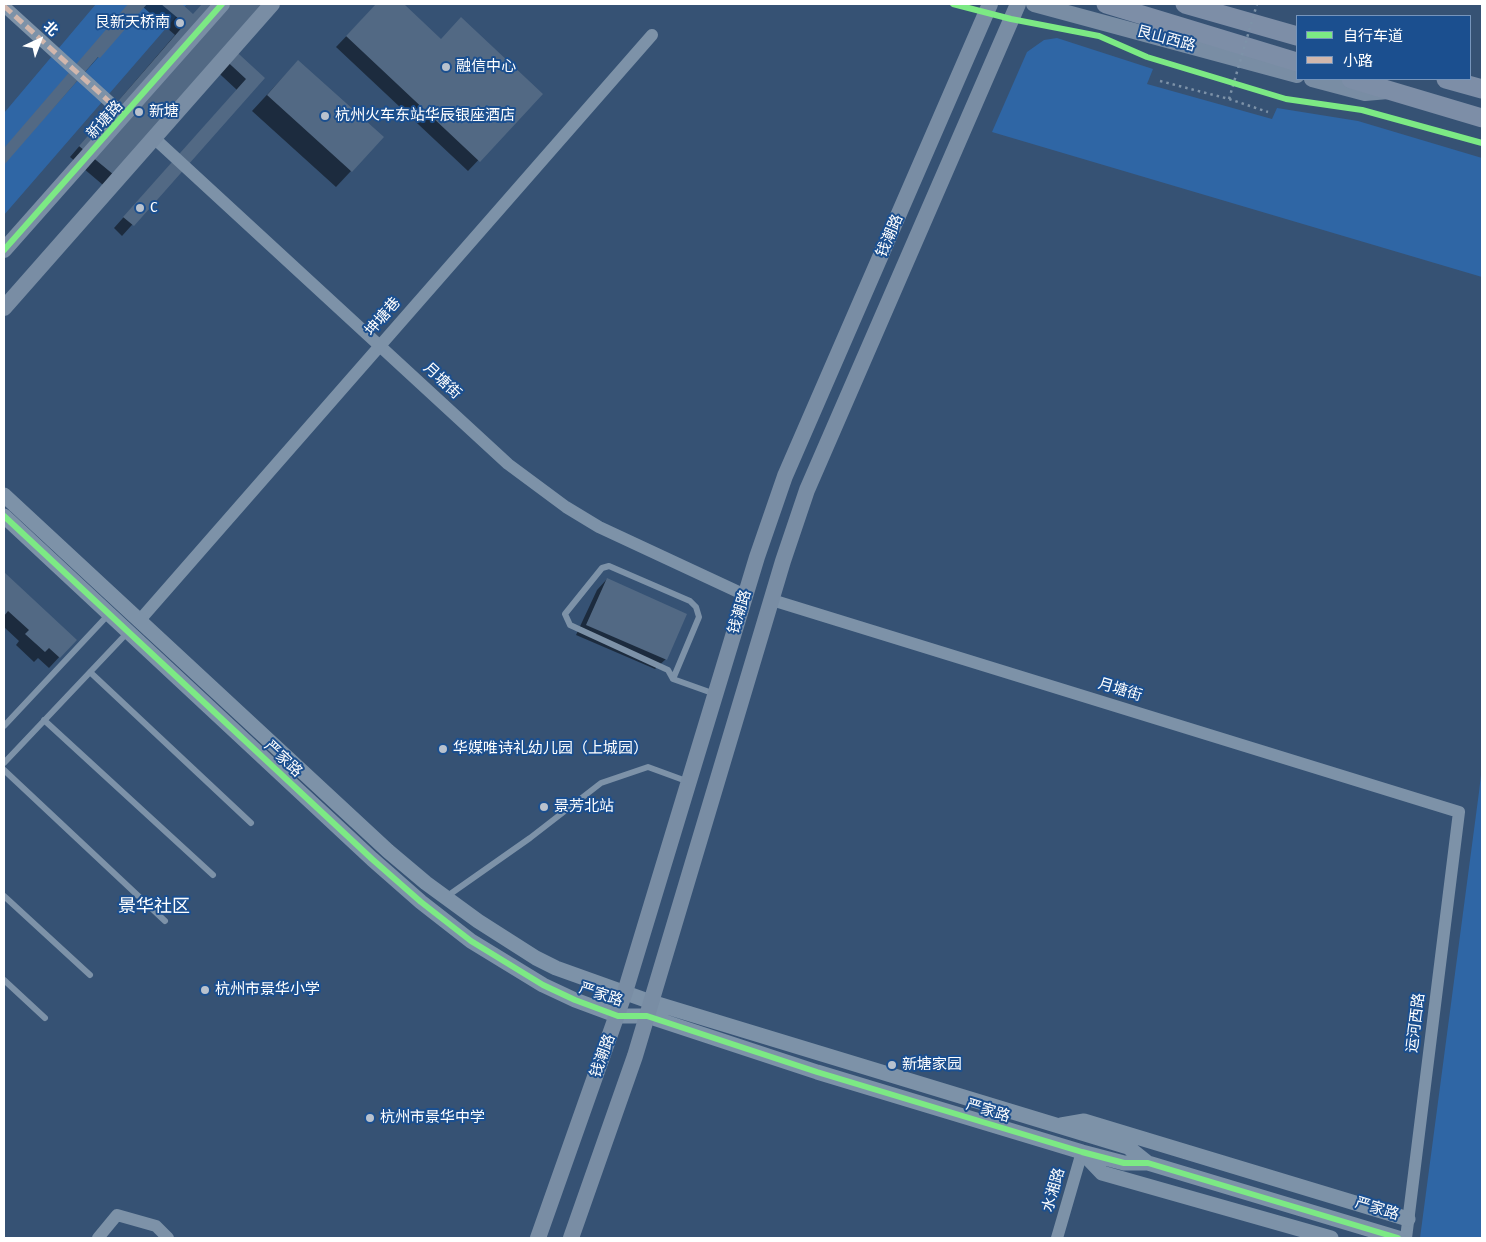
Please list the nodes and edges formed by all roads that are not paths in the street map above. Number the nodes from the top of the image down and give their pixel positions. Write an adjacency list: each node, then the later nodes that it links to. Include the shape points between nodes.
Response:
1 (222, 4): 18 (main road, 新塘路)
2 (272, 4): 20 (main road)
3 (990, 4): 26 (main road, 钱潮路, via 785,476)
4 (1018, 4): 27 (main road, 钱潮路, via 815,468)
5 (1034, 4): 12 (main road, 艮山西路)
6 (1106, 4): 11 (main road, 艮山西路)
7 (1185, 4): 10 (main road)
8 (4, 6): 18 (street)
9 (652, 35): 23 (street, 坤塘巷)
10 (1296, 36)
11 (1296, 62)
12 (1296, 75)
13 (1316, 80): 17 (main road, via 1365,93)
14 (1354, 80): 17 (main road)
15 (1450, 80): 16 (main road)
16 (1482, 89)
17 (1389, 90): 19 (main road)
18 (125, 116): 21 (main road, 新塘路)
19 (1482, 118)
20 (154, 138): 22 (main road); 23 (street, 月塘街)
21 (4, 250)
22 (4, 308)
23 (380, 346): 26 (street, 月塘街, via 508,464 566,507 599,527); 29 (street, 坤塘巷)
24 (4, 495): 29 (street, 严家路)
25 (4, 516): 28 (street, 严家路)
26 (745, 596): 33 (main road, 钱潮路)
27 (772, 600): 39 (street, 月塘街); 48 (main road, 钱潮路)
28 (109, 614): 30 (street, 严家路); 35 (lane)
29 (140, 621): 43 (street, 严家路, via 388,851)
30 (128, 632): 31 (lane); 49 (street, 严家路, via 428,907 471,940 543,985)
31 (90, 672): 34 (lane); 40 (lane)
32 (673, 678): 32 (lane, via 699,617 696,607 690,601 609,566 602,568 565,614 570,625 668,670); 33 (lane)
33 (716, 694): 38 (main road, 钱潮路)
34 (44, 720): 36 (lane); 41 (lane)
35 (4, 726)
36 (4, 763)
37 (4, 770): 44 (lane)
38 (689, 782): 43 (lane, via 648,767 601,783); 47 (main road, 钱潮路)
39 (1459, 812): 54 (street, 运河西路)
40 (251, 823)
41 (213, 875)
42 (4, 896): 45 (lane)
43 (445, 898): 47 (street, 严家路, via 536,958)
44 (165, 921)
45 (90, 975)
46 (4, 980): 50 (lane)
47 (626, 992): 48 (street, 严家路); 49 (main road, 钱潮路)
48 (649, 1009): 49 (street, 严家路); 51 (street, 严家路); 52 (street, 严家路, via 817,1072); 58 (main road, 钱潮路)
49 (618, 1016): 57 (main road, 钱潮路)
50 (45, 1018)
51 (1058, 1126): 53 (street, 严家路, via 1128,1147); 54 (street, 严家路, via 1084,1121)
52 (1082, 1152): 53 (street, 严家路, via 1124,1163); 59 (street, 水湘路); 60 (street, 严家路, via 1102,1173)
53 (1148, 1163): 61 (street, 严家路)
54 (1408, 1219): 62 (street, 运河西路)
55 (98, 1238): 56 (street, via 117,1215 156,1226)
56 (168, 1238)
57 (538, 1238)
58 (571, 1238)
59 (1057, 1238)
60 (1331, 1238)
61 (1398, 1238)
62 (1406, 1238)

